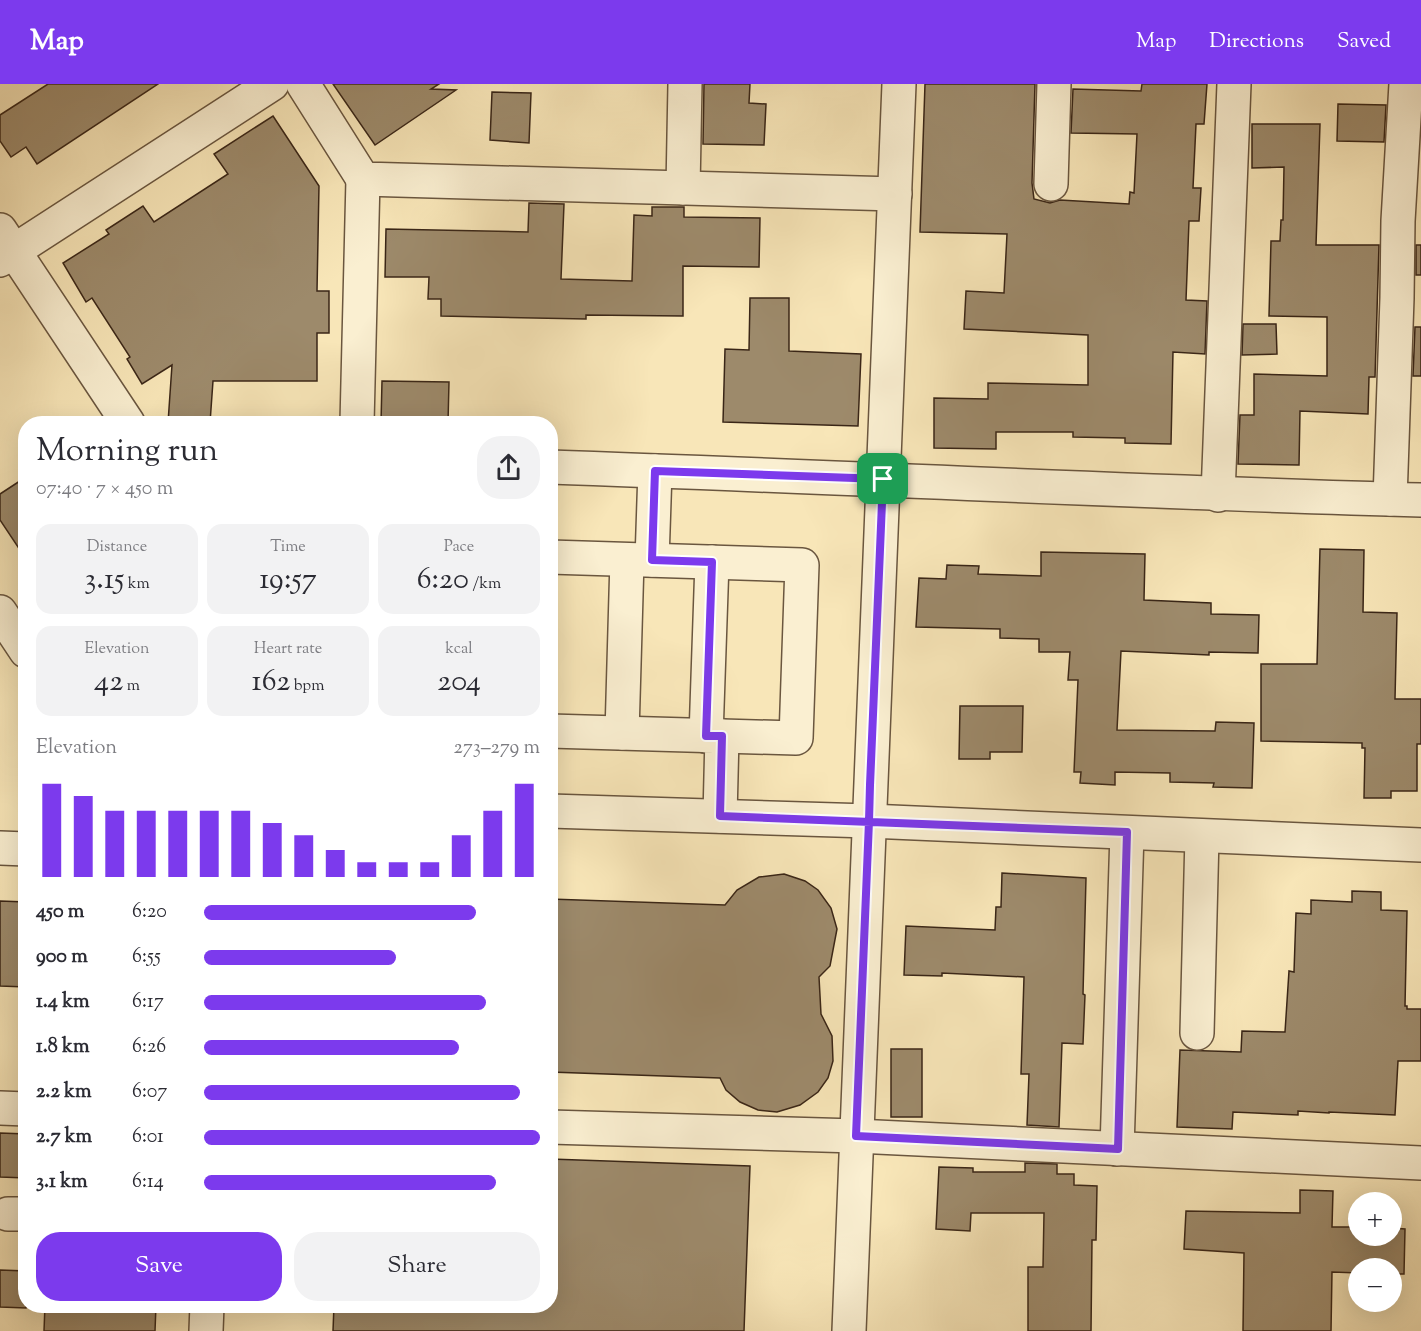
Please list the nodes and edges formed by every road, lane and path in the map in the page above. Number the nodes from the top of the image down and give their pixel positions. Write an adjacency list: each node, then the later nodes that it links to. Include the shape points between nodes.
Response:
1 (272, 84): 12 (street)
2 (303, 84): 8 (street)
3 (685, 84): 10 (street)
4 (899, 84): 11 (street)
5 (1054, 84): 9 (street)
6 (1234, 84): 18 (street)
7 (1406, 84): 19 (street, via 1397,298)
8 (363, 179): 10 (street); 14 (street)
9 (1051, 184)
10 (683, 188): 11 (street)
11 (895, 194): 17 (street)
12 (5, 247): 13 (street)
13 (123, 416)
14 (357, 416)
15 (558, 467): 16 (street)
16 (655, 471): 17 (street); 21 (street)
17 (883, 479): 18 (street); 30 (street)
18 (1218, 495): 19 (street)
19 (1405, 500)
20 (558, 557): 21 (street)
21 (640, 560): 22 (street); 26 (street)
22 (712, 562): 27 (street); 27 (street, via 802,565 796,738)
23 (0, 612): 24 (street)
24 (18, 639)
25 (558, 731): 26 (street)
26 (622, 733): 27 (street)
27 (714, 736): 29 (street)
28 (558, 810): 29 (street)
29 (720, 816): 30 (street)
30 (869, 821): 31 (street); 40 (street)
31 (1127, 832): 32 (street); 41 (street)
32 (1202, 836): 33 (street); 36 (street)
33 (1421, 845)
34 (0, 848): 35 (street)
35 (18, 849)
36 (1197, 1033)
37 (0, 1107): 38 (street)
38 (18, 1108)
39 (558, 1127): 40 (street)
40 (856, 1136): 41 (street); 45 (street)
41 (1118, 1149): 42 (street)
42 (1421, 1163)
43 (207, 1313): 44 (street)
44 (206, 1331)
45 (849, 1331)

